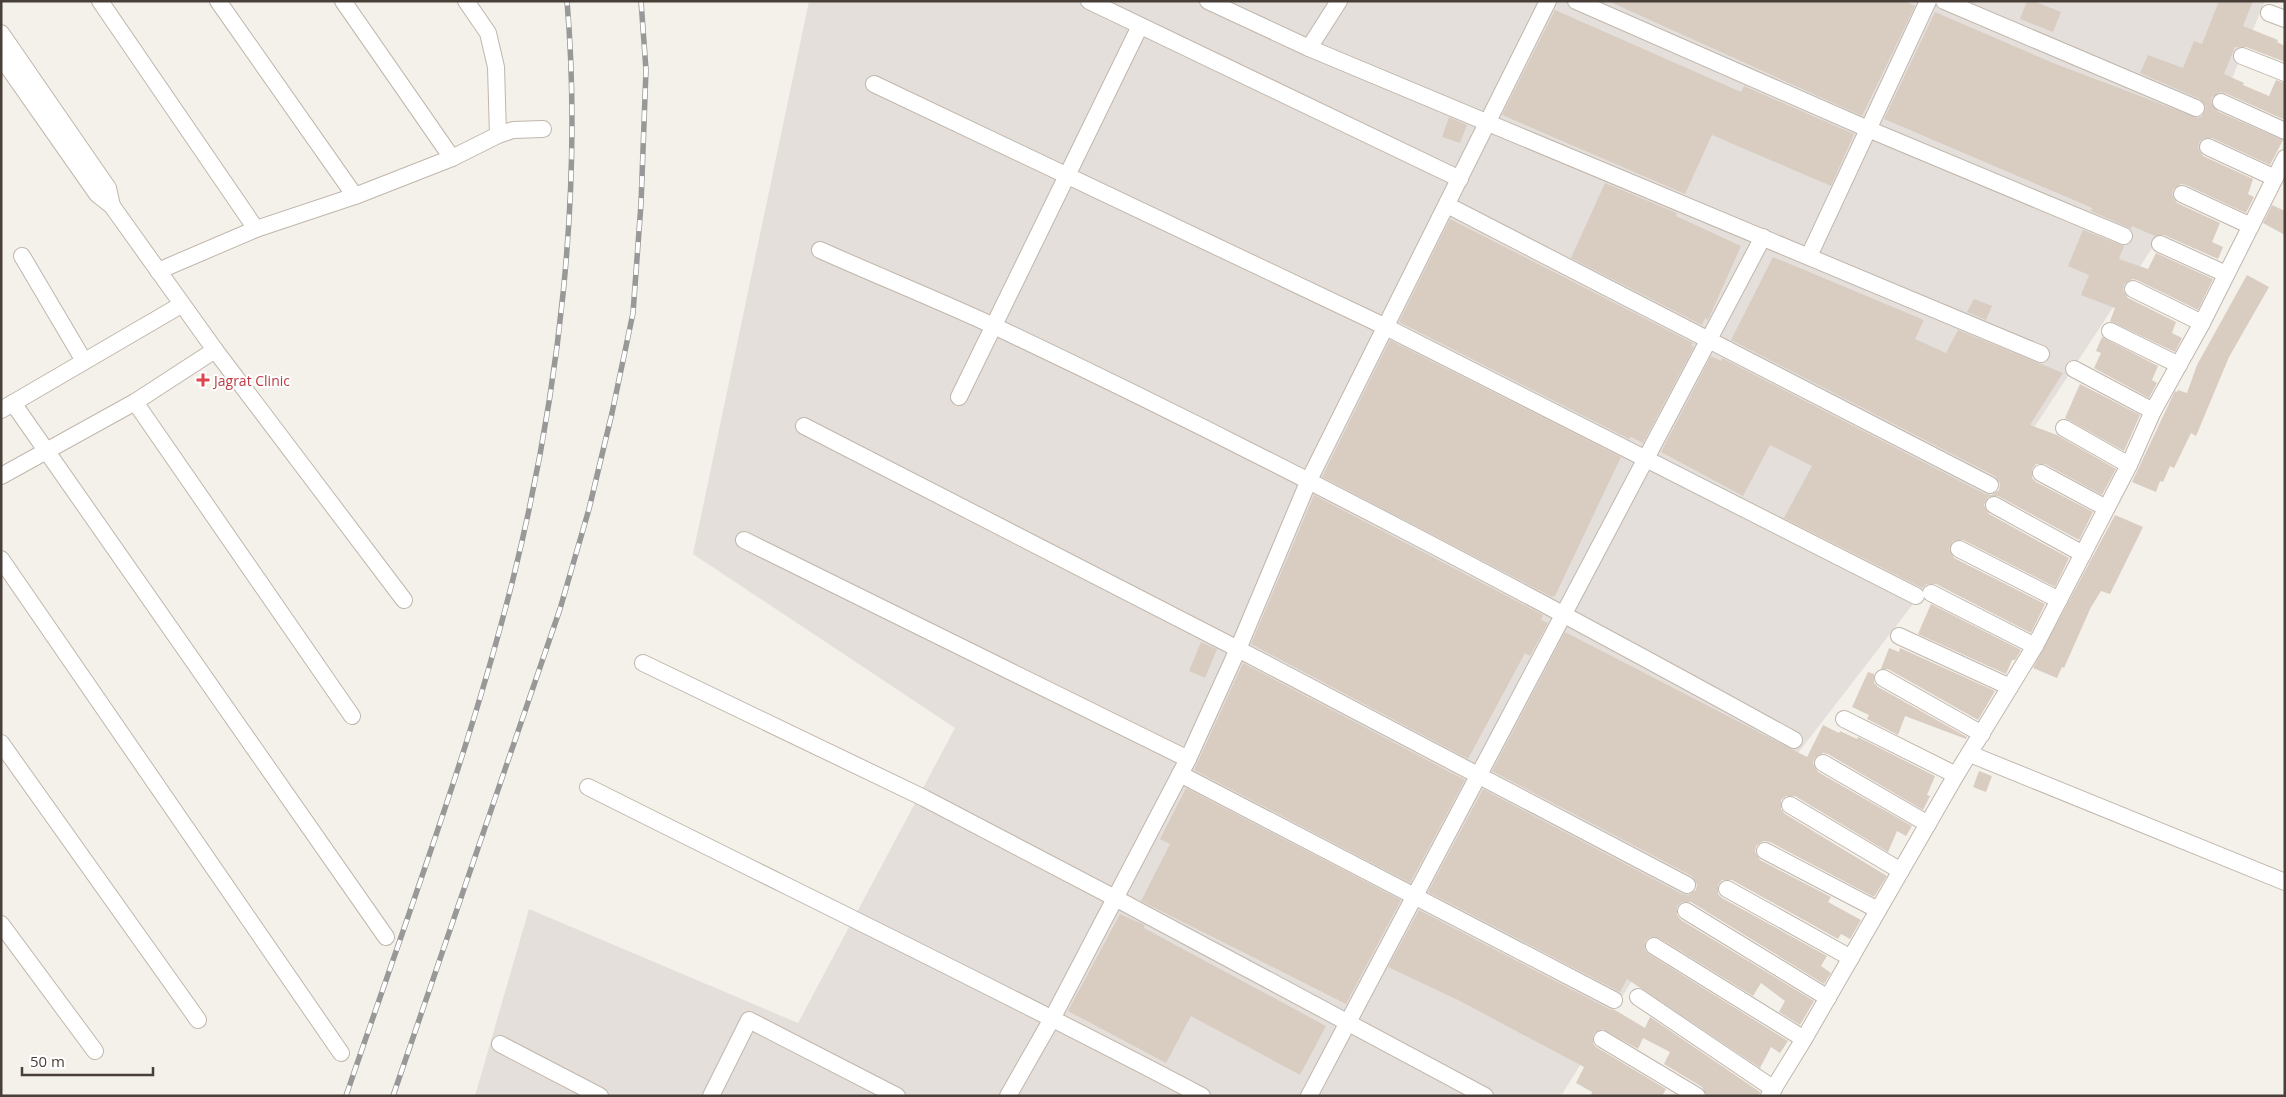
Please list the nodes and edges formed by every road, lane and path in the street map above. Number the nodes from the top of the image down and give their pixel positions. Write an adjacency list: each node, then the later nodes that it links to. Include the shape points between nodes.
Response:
1 (100, 1): 39 (street)
2 (218, 1): 35 (street)
3 (343, 1): 29 (street)
4 (466, 1): 27 (street, via 488,33 496,67)
5 (1089, 1): 14 (street)
6 (1208, 1): 16 (street)
7 (1339, 1): 16 (street)
8 (1548, 1): 23 (street)
9 (1576, 1): 24 (street)
10 (1928, 1): 24 (street)
11 (1944, 1): 22 (street)
12 (2268, 13): 13 (street)
13 (2285, 19)
14 (1140, 26): 31 (street); 33 (street)
15 (1, 33): 37 (street, via 108,188)
16 (1309, 48): 23 (street)
17 (2242, 56): 19 (street)
18 (1, 57): 37 (street, via 97,194)
19 (2285, 73)
20 (874, 84): 31 (street)
21 (2221, 102): 26 (street)
22 (2196, 108)
23 (1488, 122): 33 (street); 41 (street)
24 (1868, 128): 40 (street); 45 (street)
25 (543, 129): 27 (street, via 512,130)
26 (2285, 131)
27 (498, 135): 29 (street)
28 (2208, 147): 32 (street)
29 (452, 158): 35 (street)
30 (2285, 158): 32 (street)
31 (1067, 176): 51 (street); 52 (street)
32 (2275, 178): 38 (street)
33 (1460, 179): 36 (street)
34 (2182, 194): 38 (street)
35 (355, 196): 39 (street)
36 (1447, 205): 52 (street); 54 (street)
37 (112, 206): 46 (street)
38 (2251, 226): 47 (street)
39 (256, 229): 46 (street)
40 (2124, 236)
41 (1763, 237): 45 (street); 54 (street)
42 (2160, 244): 47 (street)
43 (820, 250): 51 (street)
44 (22, 256): 57 (street)
45 (1809, 256): 56 (street)
46 (158, 271): 49 (street)
47 (2226, 274): 50 (street)
48 (2133, 289): 50 (street)
49 (181, 304): 55 (street); 57 (street)
50 (2202, 323): 58 (street)
51 (994, 326): 60 (street); 71 (street)
52 (1386, 328): 67 (street); 71 (street)
53 (2110, 331): 58 (street)
54 (1708, 340): 67 (street); 72 (street)
55 (215, 350): 61 (street); 79 (street)
56 (2041, 354)
57 (84, 361): 62 (street)
58 (2179, 364): 63 (street)
59 (2074, 369): 63 (street)
60 (959, 397)
61 (135, 402): 66 (street); 88 (street)
62 (7, 406): 66 (street)
63 (2153, 411): 68 (street)
64 (804, 426): 84 (street)
65 (2064, 428): 68 (street)
66 (47, 452): 70 (street); 112 (street)
67 (1646, 458): 81 (street); 83 (street)
68 (2129, 465): 74 (street)
69 (2041, 474): 74 (street)
70 (1, 476)
71 (1309, 480): 81 (street); 84 (street)
72 (1990, 485)
73 (1994, 505): 77 (street)
74 (2106, 508): 77 (street)
75 (744, 540): 94 (street)
76 (1959, 549): 80 (street)
77 (2083, 554): 80 (street)
78 (1, 559): 125 (street)
79 (404, 600)
80 (2059, 600): 83 (street)
81 (1564, 614): 91 (street); 98 (street)
82 (1899, 636): 87 (street)
83 (2035, 646): 87 (street)
84 (1238, 648): 94 (street); 98 (street)
85 (643, 663): 108 (street, via 924,798)
86 (1883, 678): 90 (street)
87 (2010, 686): 90 (street)
88 (352, 716)
89 (1844, 719): 97 (street)
90 (1982, 734): 93 (street)
91 (1794, 740)
92 (1, 743): 119 (street)
93 (1970, 754): 97 (street); 104 (street)
94 (1188, 759): 96 (street)
95 (1823, 763): 101 (street)
96 (1180, 774): 107 (street); 108 (street)
97 (1956, 775): 101 (street)
98 (1478, 776): 105 (street); 107 (street)
99 (588, 787): 118 (street)
100 (1790, 805): 103 (street)
101 (1928, 824): 103 (street)
102 (1765, 851): 109 (street)
103 (1901, 871): 109 (street)
104 (2285, 882)
105 (1687, 885)
106 (1727, 889): 114 (street)
107 (1415, 896): 117 (street); 120 (street)
108 (1115, 898): 118 (street); 120 (street)
109 (1878, 910): 114 (street)
110 (1686, 911): 116 (street)
111 (3, 931): 124 (street)
112 (386, 937)
113 (1654, 946): 122 (street)
114 (1850, 958): 116 (street)
115 (1638, 997): 126 (street)
116 (1828, 998): 122 (street)
117 (1614, 1000)
118 (1052, 1017): 130 (street); 131 (street)
119 (198, 1020)
120 (1348, 1023): 132 (street); 133 (street)
121 (1602, 1039): 134 (street)
122 (1804, 1039): 126 (street)
123 (500, 1044): 127 (street)
124 (95, 1050)
125 (341, 1053)
126 (1772, 1092)
127 (600, 1096)
128 (711, 1096): 129 (street, via 749,1020)
129 (897, 1096)
130 (1008, 1096)
131 (1202, 1096)
132 (1310, 1096)
133 (1485, 1096)
134 (1697, 1096)

